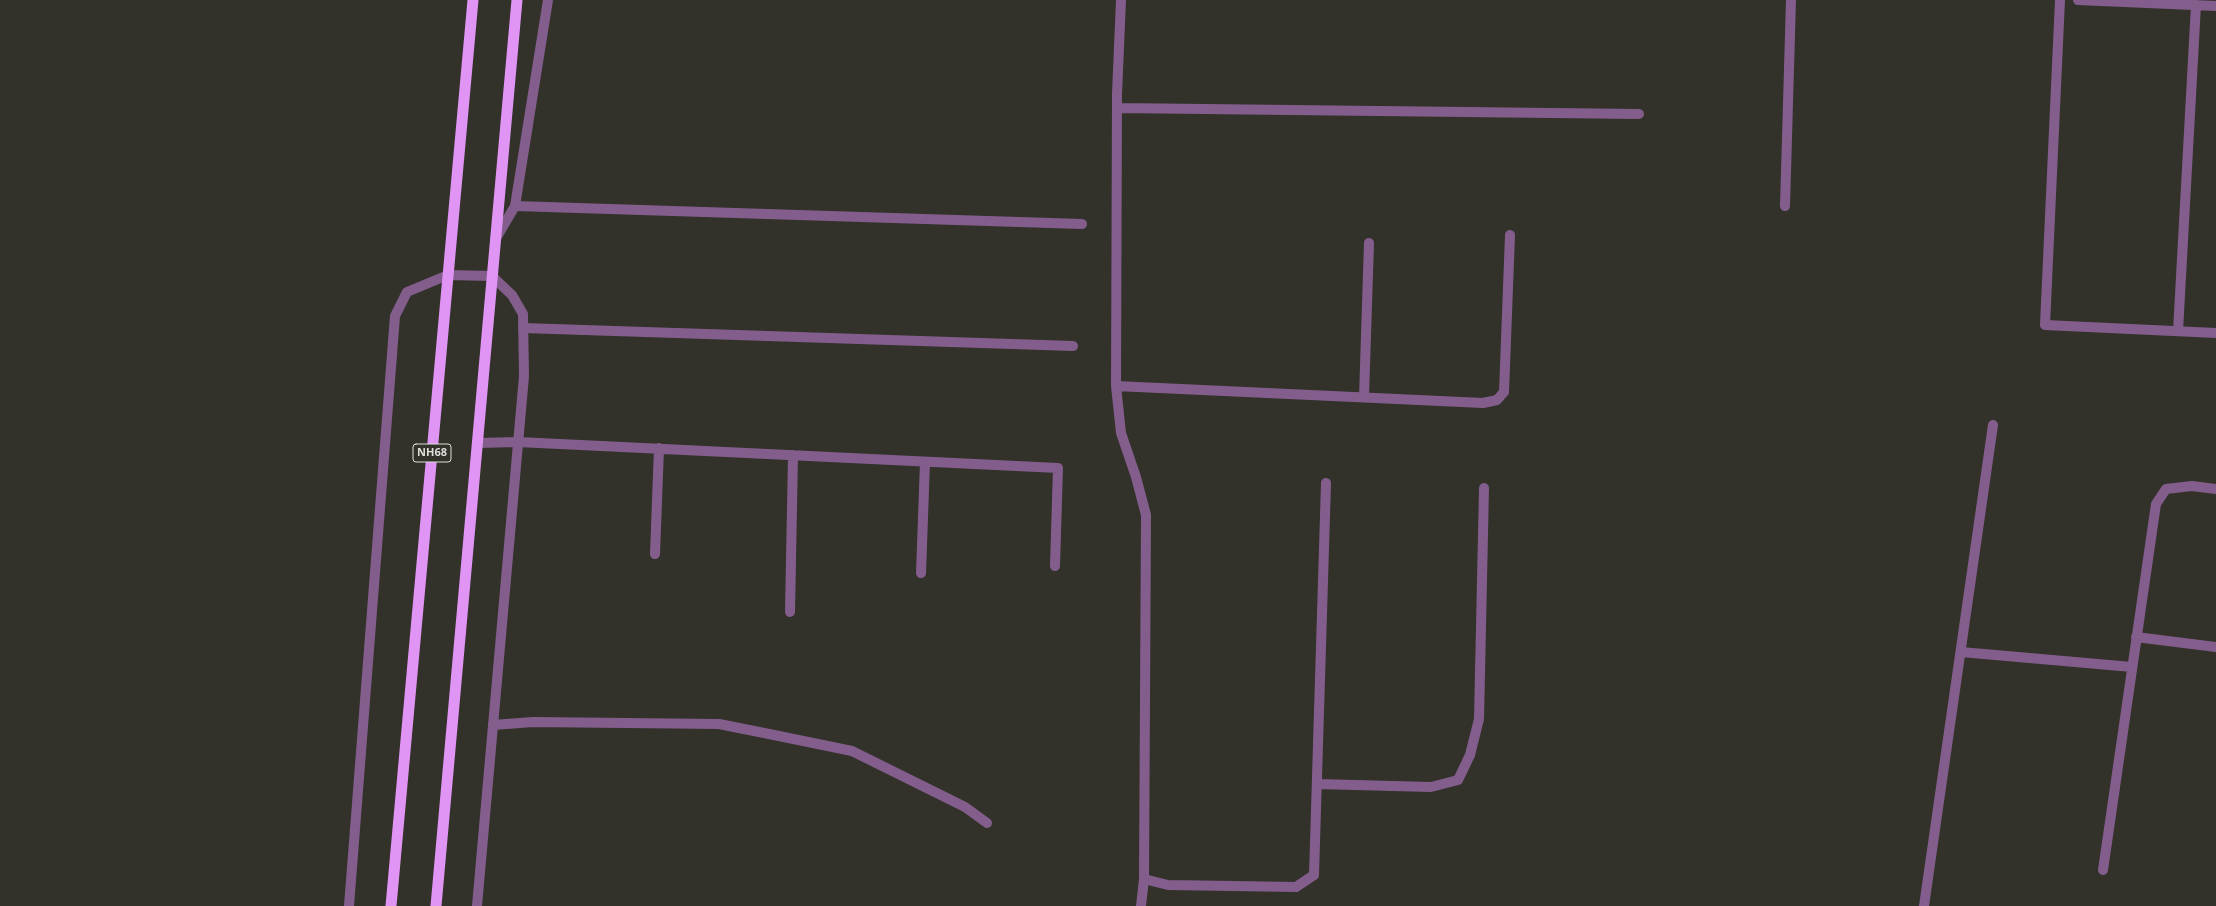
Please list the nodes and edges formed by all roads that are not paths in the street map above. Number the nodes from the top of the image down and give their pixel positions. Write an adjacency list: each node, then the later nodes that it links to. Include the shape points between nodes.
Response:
1 (473, 0): 18 (highway, NH68)
2 (517, 0): 16 (highway)
3 (548, 0): 12 (street)
4 (1121, 0): 10 (street)
5 (1791, 0): 13 (street)
6 (2060, 0): 21 (street, via 2045,325)
7 (2078, 0): 8 (street)
8 (2196, 5): 9 (street); 21 (street)
9 (2216, 6)
10 (1117, 108): 11 (street); 24 (street)
11 (1639, 114)
12 (515, 206): 14 (street); 16 (street)
13 (1785, 206)
14 (1082, 224)
15 (1510, 235): 25 (street, via 1504,392 1498,400 1484,403)
16 (495, 241): 19 (highway)
17 (1369, 243): 25 (street)
18 (448, 275): 19 (street); 48 (street, via 407,292 395,316); 49 (highway, NH68)
19 (492, 276): 20 (street, via 512,295 523,314); 28 (highway)
20 (523, 328): 23 (street); 27 (street, via 524,376)
21 (2178, 332): 22 (street)
22 (2216, 333)
23 (1073, 346)
24 (1116, 386): 25 (street); 47 (street, via 1121,433 1146,515)
25 (1364, 397)
26 (1993, 425): 41 (street)
27 (518, 442): 28 (street); 29 (street); 43 (street)
28 (477, 443): 50 (highway)
29 (659, 448): 30 (street); 35 (street)
30 (793, 455): 31 (street); 38 (street)
31 (925, 462): 36 (street, via 1058,468); 37 (street)
32 (1326, 483): 44 (street)
33 (1484, 488): 44 (street, via 1480,719 1470,755 1458,780 1430,787)
34 (2216, 489): 39 (street, via 2192,486 2166,489 2156,504)
35 (654, 554)
36 (1054, 566)
37 (920, 572)
38 (790, 612)
39 (2136, 637): 40 (street); 42 (street)
40 (2216, 647)
41 (1960, 652): 42 (street); 53 (street)
42 (2132, 667): 46 (street)
43 (493, 725): 45 (street, via 533,722 719,724 852,751 965,807); 51 (street)
44 (1317, 784): 47 (street, via 1314,875 1296,886 1168,885)
45 (987, 823)
46 (2103, 870)
47 (1144, 879): 52 (street)
48 (349, 906)
49 (391, 906)
50 (436, 906)
51 (477, 906)
52 (1141, 906)
53 (1924, 906)

